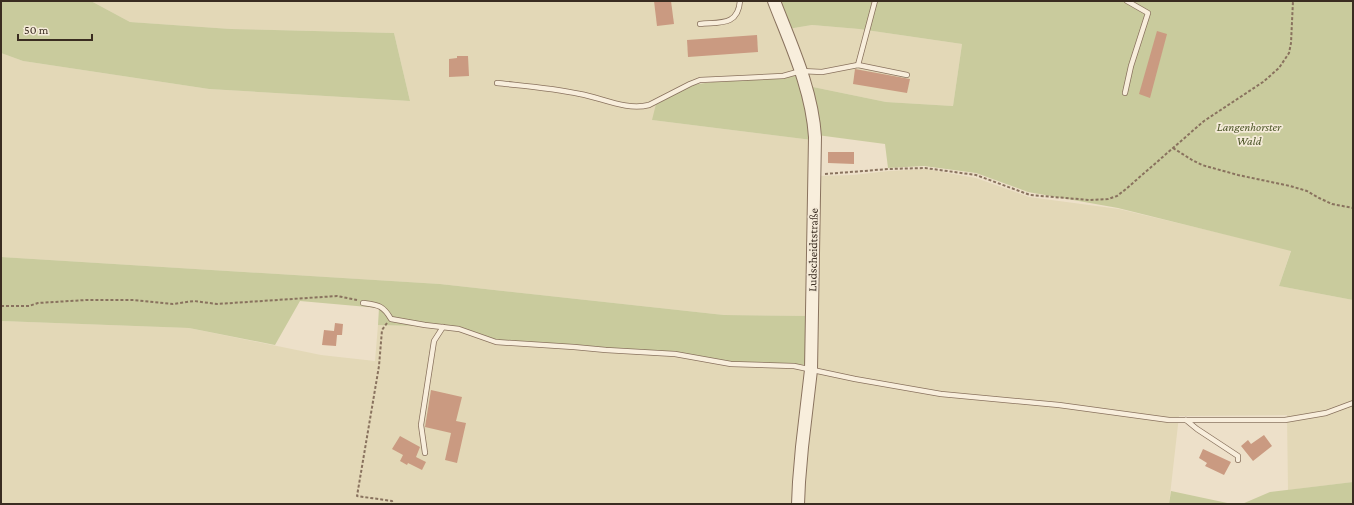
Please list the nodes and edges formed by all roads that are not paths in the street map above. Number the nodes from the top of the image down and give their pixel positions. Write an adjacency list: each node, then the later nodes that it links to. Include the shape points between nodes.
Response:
1 (740, 1): 5 (lane, via 737,15 730,21)
2 (774, 1): 7 (street, Ludscheidtstraße)
3 (875, 1): 6 (lane)
4 (1127, 1): 10 (lane, via 1148,13)
5 (700, 24)
6 (858, 65): 7 (lane, via 822,72); 8 (lane)
7 (802, 71): 9 (lane, via 783,76 700,80 642,107 580,94); 13 (street, Ludscheidtstraße, via 814,122)
8 (907, 75)
9 (497, 83)
10 (1125, 92)
11 (363, 303): 12 (lane, via 376,304 386,310 391,318)
12 (443, 327): 13 (lane, via 459,329 496,342 668,353 731,364 794,366); 16 (lane, via 434,341 421,424)
13 (812, 370): 15 (lane, via 941,394); 18 (street, Ludscheidtstraße)
14 (1353, 403): 15 (lane, via 1326,413 1285,420)
15 (1186, 420): 17 (lane, via 1238,456)
16 (425, 453)
17 (1238, 460)
18 (798, 504)

